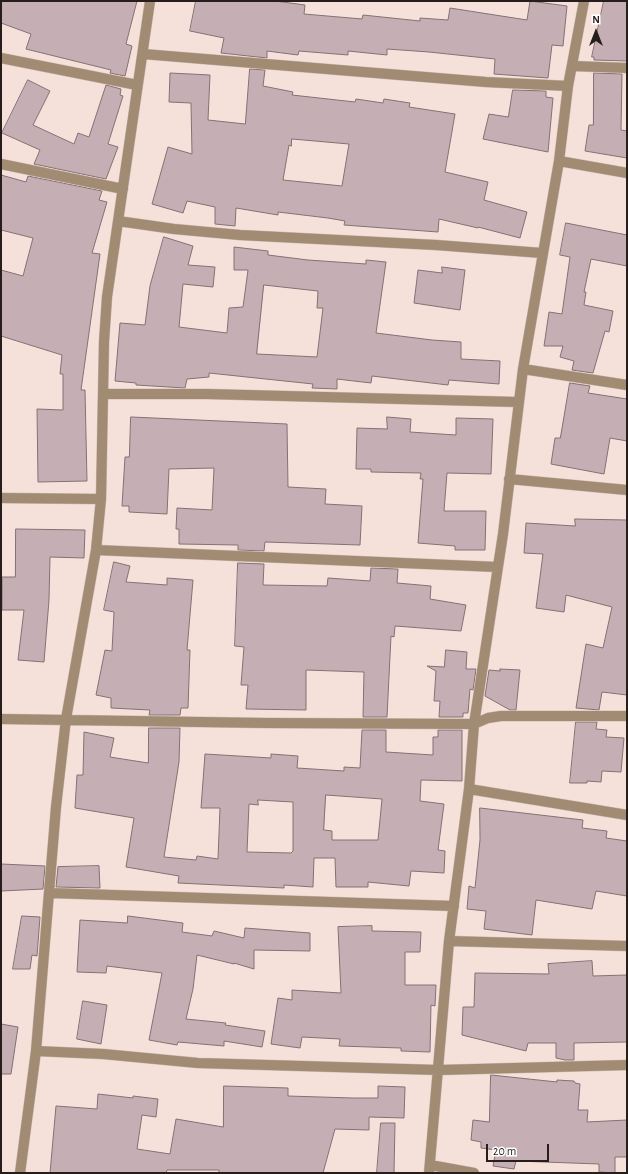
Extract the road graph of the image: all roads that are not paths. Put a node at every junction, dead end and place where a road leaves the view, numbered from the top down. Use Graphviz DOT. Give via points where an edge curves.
graph roads {
  1 [pos="150,1"];
  2 [pos="584,1"];
  3 [pos="143,54"];
  4 [pos="1,58"];
  5 [pos="572,66"];
  6 [pos="627,68"];
  7 [pos="137,85"];
  8 [pos="568,86"];
  9 [pos="559,161"];
  10 [pos="1,164"];
  11 [pos="627,173"];
  12 [pos="123,188"];
  13 [pos="118,221"];
  14 [pos="542,253"];
  15 [pos="523,369"];
  16 [pos="627,385"];
  17 [pos="104,394"];
  18 [pos="518,402"];
  19 [pos="509,479"];
  20 [pos="627,490"];
  21 [pos="1,498"];
  22 [pos="101,499"];
  23 [pos="96,550"];
  24 [pos="497,566"];
  25 [pos="627,716"];
  26 [pos="1,719"];
  27 [pos="66,719"];
  28 [pos="474,724"];
  29 [pos="469,789"];
  30 [pos="627,815"];
  31 [pos="50,893"];
  32 [pos="454,906"];
  33 [pos="448,941"];
  34 [pos="627,946"];
  35 [pos="36,1050"];
  36 [pos="627,1065"];
  37 [pos="439,1070"];
  38 [pos="430,1169"];
  39 [pos="20,1173"];
  40 [pos="474,1173"];
  1 -- 3 [label="street"];
  2 -- 5 [label="street"];
  3 -- 7 [label="street"];
  3 -- 8 [label="street" via="486,82"];
  4 -- 7 [label="street"];
  5 -- 6 [label="street"];
  5 -- 8 [label="street"];
  7 -- 12 [label="street"];
  8 -- 9 [label="street"];
  9 -- 11 [label="street"];
  9 -- 14 [label="street"];
  10 -- 12 [label="street"];
  12 -- 13 [label="street"];
  13 -- 14 [label="street" via="240,235"];
  13 -- 17 [label="street" via="107,297"];
  14 -- 15 [label="street"];
  15 -- 16 [label="street"];
  15 -- 18 [label="street"];
  17 -- 18 [label="street"];
  17 -- 22 [label="street"];
  18 -- 19 [label="street"];
  19 -- 20 [label="street"];
  19 -- 24 [label="street"];
  21 -- 22 [label="street"];
  22 -- 23 [label="street"];
  23 -- 24 [label="street"];
  23 -- 27 [label="street"];
  24 -- 28 [label="street"];
  25 -- 28 [label="street" via="501,716"];
  26 -- 27 [label="street"];
  27 -- 28 [label="street"];
  27 -- 31 [label="street"];
  28 -- 29 [label="street"];
  29 -- 30 [label="street"];
  29 -- 32 [label="street"];
  31 -- 32 [label="street"];
  31 -- 35 [label="street"];
  32 -- 33 [label="street"];
  33 -- 34 [label="street"];
  33 -- 37 [label="street"];
  35 -- 37 [label="street" via="198,1063"];
  35 -- 39 [label="street"];
  36 -- 37 [label="street"];
  37 -- 38 [label="street"];
  38 -- 40 [label="street"];
}
